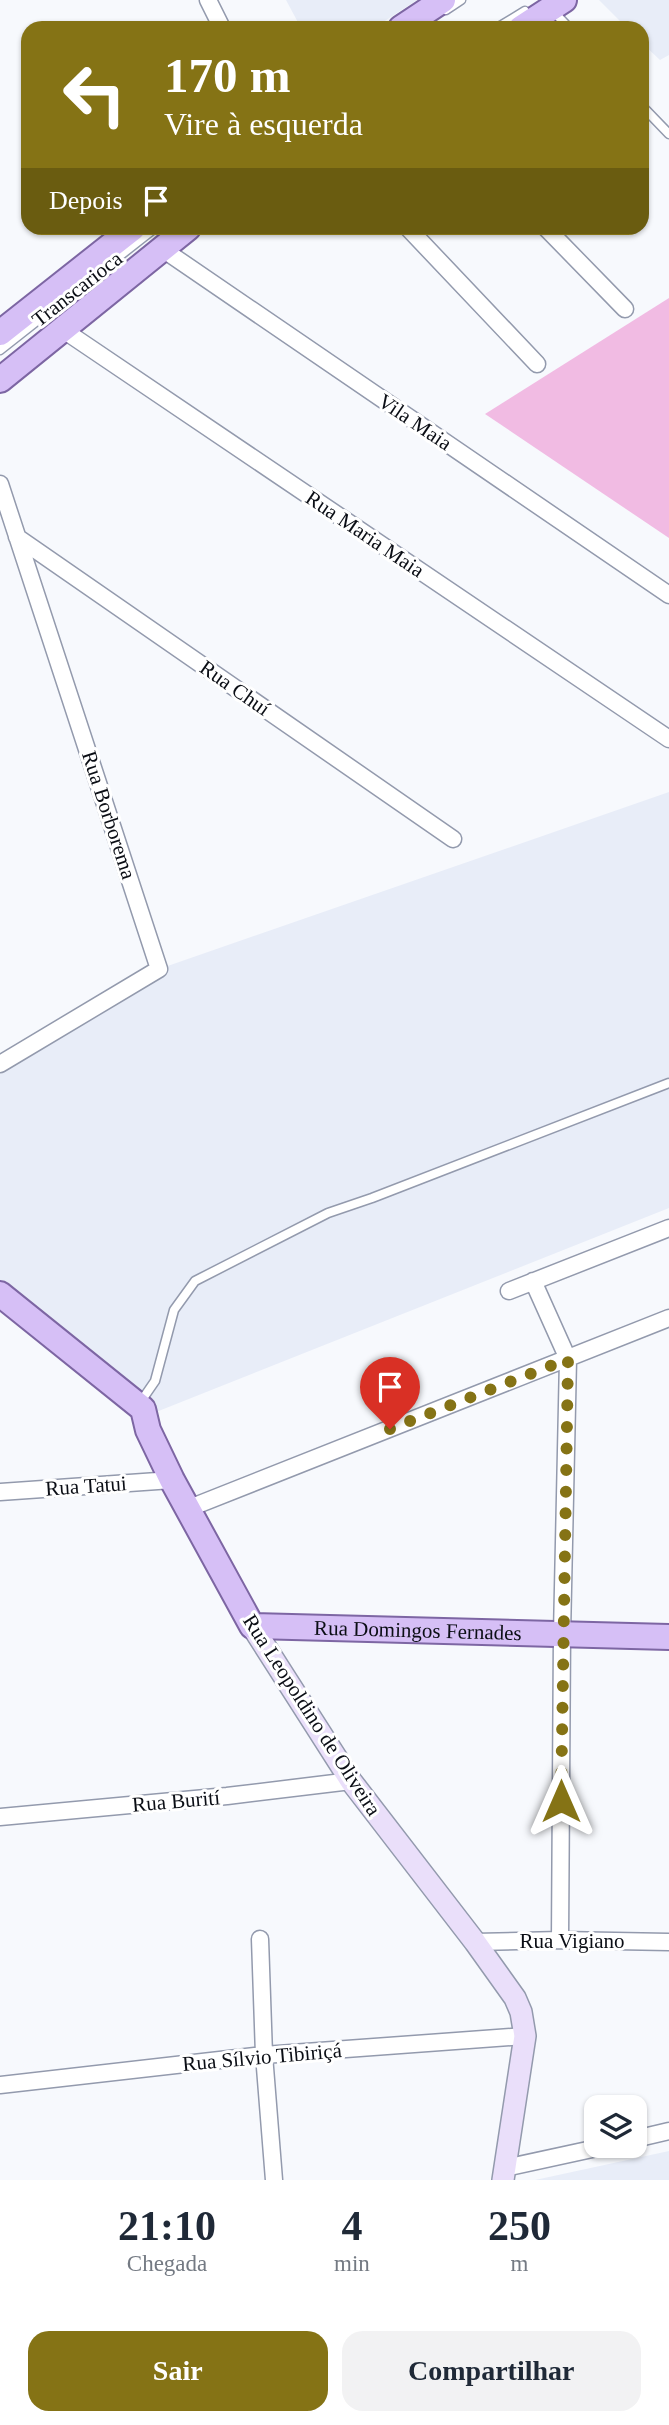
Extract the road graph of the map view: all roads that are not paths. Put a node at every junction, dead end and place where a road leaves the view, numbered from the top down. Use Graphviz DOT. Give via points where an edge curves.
graph roads {
  1 [pos="208,0"];
  2 [pos="443,0"];
  3 [pos="461,0"];
  4 [pos="550,5"];
  5 [pos="218,21"];
  6 [pos="412,21"];
  7 [pos="429,21"];
  8 [pos="513,21"];
  9 [pos="530,21"];
  10 [pos="563,21"];
  11 [pos="649,113"];
  12 [pos="669,134"];
  13 [pos="124,235"];
  14 [pos="415,235"];
  15 [pos="553,235"];
  16 [pos="158,238"];
  17 [pos="625,309"];
  18 [pos="62,329"];
  19 [pos="0,333"];
  20 [pos="0,350"];
  21 [pos="537,364"];
  22 [pos="0,380"];
  23 [pos="0,484"];
  24 [pos="17,537"];
  25 [pos="669,595"];
  26 [pos="669,739"];
  27 [pos="453,839"];
  28 [pos="0,1064"];
  29 [pos="669,1083"];
  30 [pos="669,1228"];
  31 [pos="533,1281"];
  32 [pos="509,1291"];
  33 [pos="0,1294"];
  34 [pos="669,1318"];
  35 [pos="568,1359"];
  36 [pos="143,1409"];
  37 [pos="172,1480"];
  38 [pos="0,1492"];
  39 [pos="187,1509"];
  40 [pos="252,1626"];
  41 [pos="562,1634"];
  42 [pos="669,1637"];
  43 [pos="351,1781"];
  44 [pos="0,1817"];
  45 [pos="260,1939"];
  46 [pos="560,1940"];
  47 [pos="475,1942"];
  48 [pos="669,1942"];
  49 [pos="525,2036"];
  50 [pos="264,2055"];
  51 [pos="0,2085"];
  52 [pos="669,2131"];
  53 [pos="647,2136"];
  54 [pos="584,2152"];
  55 [pos="504,2174"];
  56 [pos="274,2180"];
  1 -- 5 [label="street"];
  2 -- 6 [label="main road"];
  3 -- 7 [label="lane"];
  4 -- 8 [label="lane"];
  4 -- 9 [label="main road"];
  4 -- 10 [label="lane"];
  11 -- 12 [label="lane"];
  13 -- 19 [label="main road"];
  14 -- 21 [label="street"];
  15 -- 17 [label="street"];
  16 -- 18 [label="main road"];
  16 -- 20 [label="lane, Transcarioca"];
  16 -- 25 [label="street, Vila Maia"];
  18 -- 22 [label="main road"];
  18 -- 26 [label="street, Rua Maria Maia"];
  23 -- 24 [label="street, Rua Borborema"];
  24 -- 27 [label="street, Rua Chuí"];
  24 -- 28 [label="street, Rua Borborema" via="159,969"];
  29 -- 36 [label="lane" via="328,1213 195,1280 174,1310"];
  30 -- 31 [label="street"];
  31 -- 32 [label="street"];
  31 -- 35 [label="street"];
  33 -- 36 [label="main road"];
  34 -- 35 [label="street"];
  35 -- 39 [label="street"];
  35 -- 41 [label="street"];
  36 -- 37 [label="main road, Rua Leopoldino de Oliveira"];
  37 -- 38 [label="street, Rua Tatui"];
  37 -- 39 [label="main road, Rua Leopoldino de Oliveira"];
  39 -- 40 [label="main road, Rua Leopoldino de Oliveira"];
  40 -- 41 [label="main road, Rua Domingos Fernades"];
  40 -- 43 [label="street, Rua Leopoldino de Oliveira"];
  41 -- 42 [label="main road, Rua Domingos Fernades"];
  41 -- 46 [label="street"];
  43 -- 44 [label="street, Rua Burití"];
  43 -- 47 [label="street, Rua Leopoldino de Oliveira"];
  45 -- 50 [label="street"];
  46 -- 47 [label="street, Rua Vigiano"];
  46 -- 48 [label="street, Rua Vigiano"];
  47 -- 49 [label="street, Rua Leopoldino de Oliveira" via="515,1998"];
  49 -- 50 [label="street, Rua Sílvio Tibiriçá"];
  49 -- 55 [label="street, Rua Leopoldino de Oliveira"];
  50 -- 51 [label="street, Rua Sílvio Tibiriçá"];
  50 -- 56 [label="street"];
  52 -- 53 [label="street"];
  54 -- 55 [label="street"];
}
